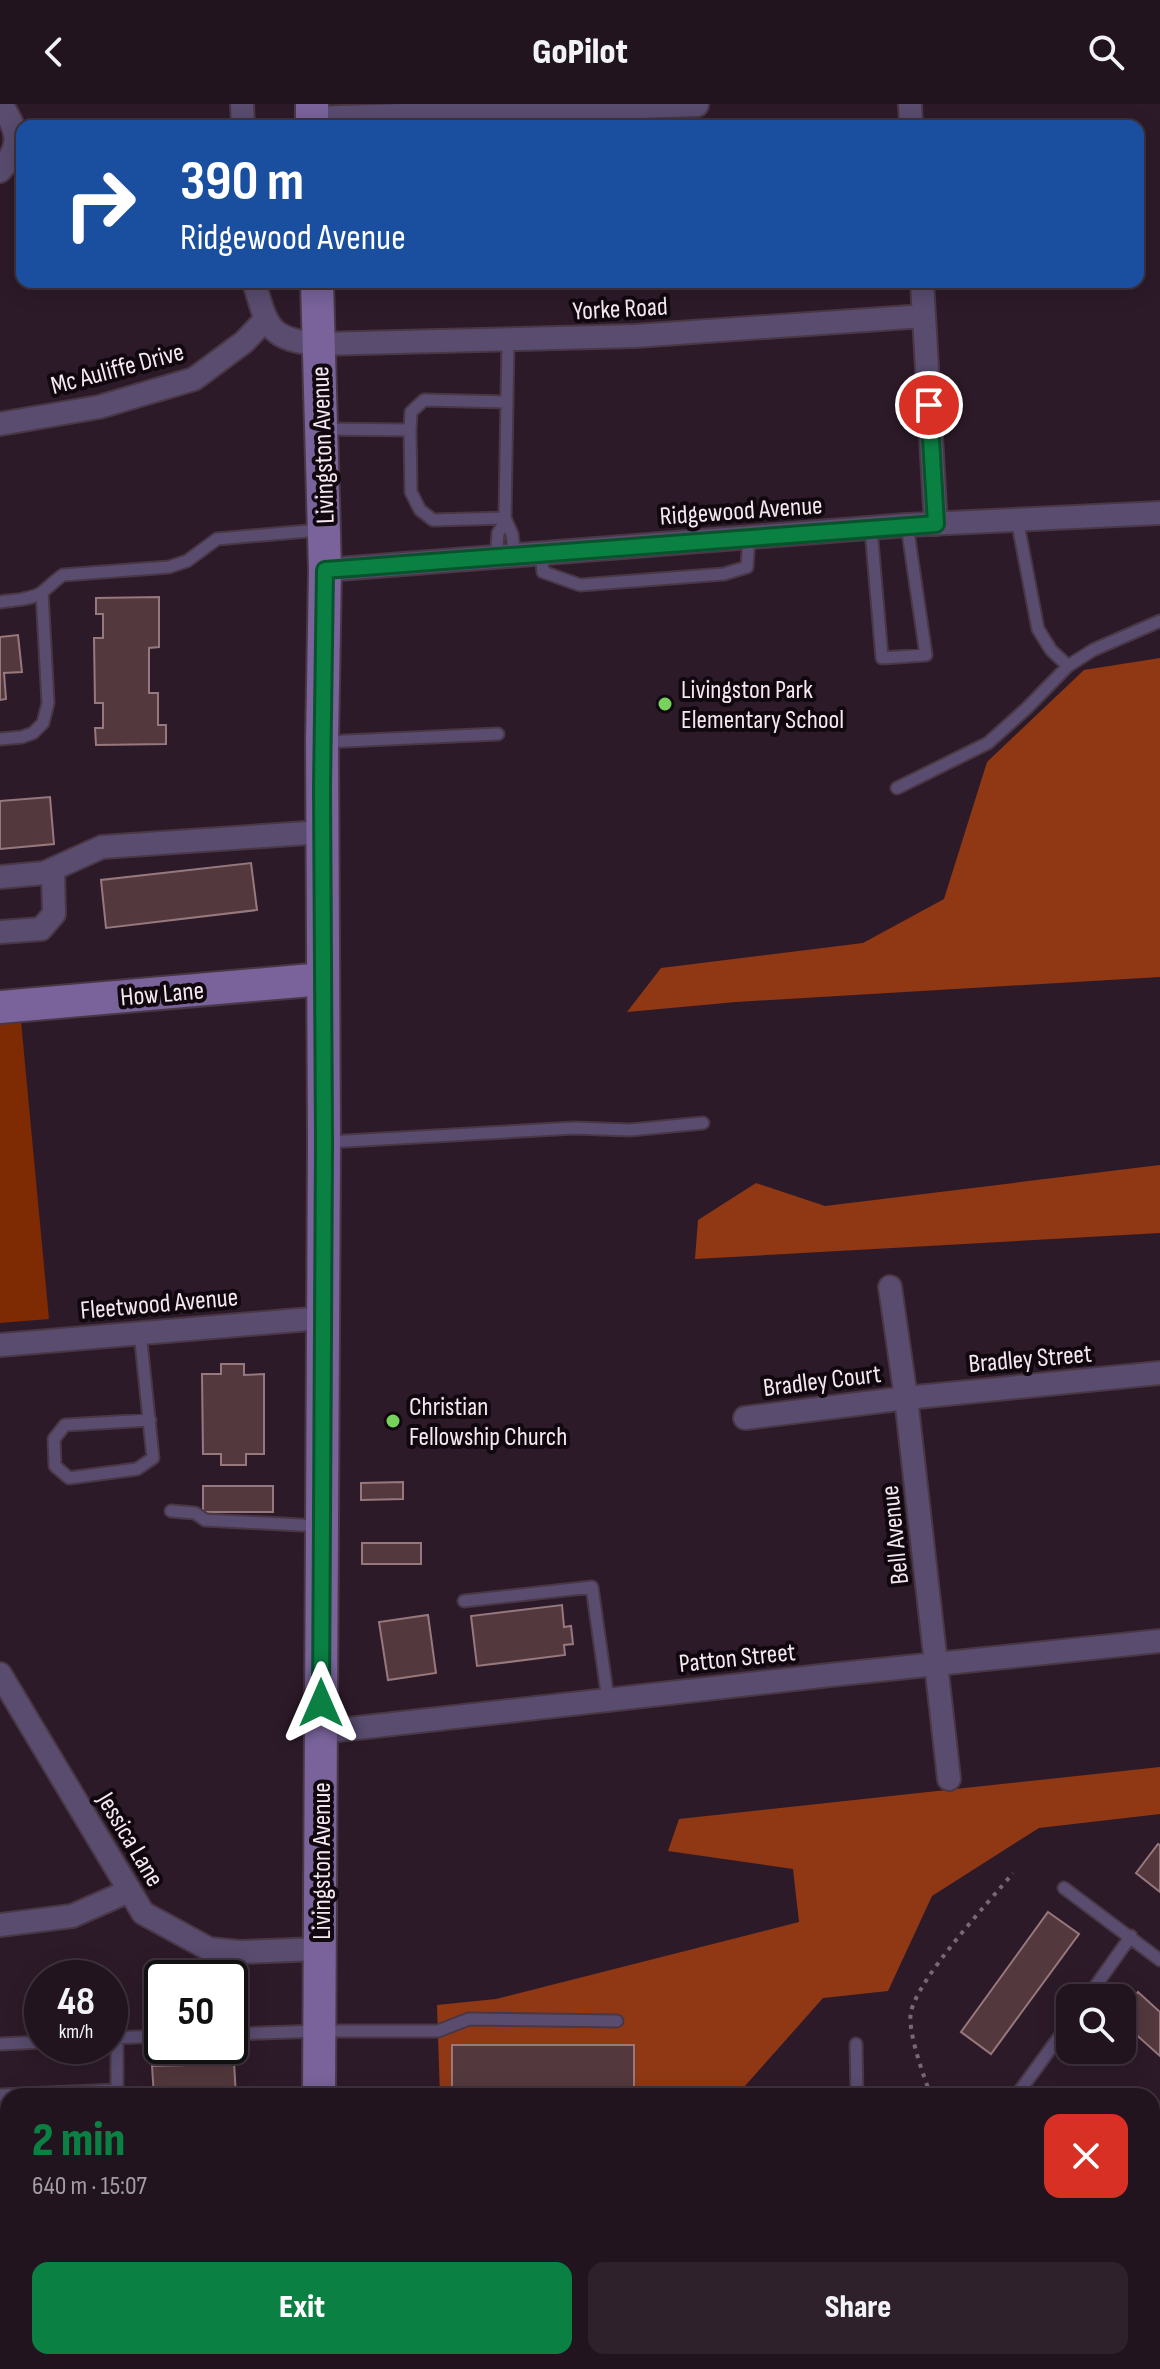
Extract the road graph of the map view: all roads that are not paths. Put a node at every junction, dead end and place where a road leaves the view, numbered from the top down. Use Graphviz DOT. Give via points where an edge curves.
graph roads {
  1 [pos="1,104"];
  2 [pos="697,105"];
  3 [pos="312,116"];
  4 [pos="0,171"];
  5 [pos="256,288"];
  6 [pos="317,288"];
  7 [pos="922,288"];
  8 [pos="924,316"];
  9 [pos="265,320"];
  10 [pos="508,340"];
  11 [pos="319,344"];
  12 [pos="507,402"];
  13 [pos="0,424"];
  14 [pos="322,429"];
  15 [pos="410,430"];
  16 [pos="1160,513"];
  17 [pos="1017,518"];
  18 [pos="505,520"];
  19 [pos="936,524"];
  20 [pos="907,525"];
  21 [pos="871,529"];
  22 [pos="325,530"];
  23 [pos="749,537"];
  24 [pos="541,553"];
  25 [pos="506,557"];
  26 [pos="325,570"];
  27 [pos="42,592"];
  28 [pos="0,602"];
  29 [pos="1160,621"];
  30 [pos="1068,666"];
  31 [pos="498,734"];
  32 [pos="0,739"];
  33 [pos="322,742"];
  34 [pos="897,788"];
  35 [pos="322,832"];
  36 [pos="53,869"];
  37 [pos="0,877"];
  38 [pos="0,932"];
  39 [pos="323,979"];
  40 [pos="0,1007"];
  41 [pos="703,1123"];
  42 [pos="324,1142"];
  43 [pos="890,1287"];
  44 [pos="322,1318"];
  45 [pos="140,1332"];
  46 [pos="0,1345"];
  47 [pos="1160,1373"];
  48 [pos="906,1398"];
  49 [pos="745,1418"];
  50 [pos="150,1420"];
  51 [pos="171,1511"];
  52 [pos="321,1526"];
  53 [pos="464,1601"];
  54 [pos="1160,1641"];
  55 [pos="936,1664"];
  56 [pos="0,1674"];
  57 [pos="608,1700"];
  58 [pos="321,1732"];
  59 [pos="949,1779"];
  60 [pos="1064,1888"];
  61 [pos="129,1891"];
  62 [pos="0,1925"];
  63 [pos="1131,1936"];
  64 [pos="320,1949"];
  65 [pos="1160,1960"];
  66 [pos="1097,1984"];
  67 [pos="617,2021"];
  68 [pos="320,2031"];
  69 [pos="248,2033"];
  70 [pos="1056,2041"];
  71 [pos="24,2043"];
  72 [pos="0,2044"];
  73 [pos="856,2044"];
  74 [pos="116,2064"];
  75 [pos="117,2088"];
  76 [pos="319,2088"];
  77 [pos="857,2088"];
  78 [pos="1022,2088"];
  1 -- 4 [label="street" via="15,126 15,147"];
  2 -- 3 [label="street"];
  5 -- 9 [label="street"];
  6 -- 11 [label="main road, Livingston Avenue"];
  7 -- 8 [label="street"];
  8 -- 10 [label="street, Yorke Road"];
  8 -- 19 [label="street"];
  9 -- 11 [label="street" via="292,341"];
  9 -- 13 [label="street, Mc Auliffe Drive" via="194,379 99,407"];
  10 -- 11 [label="street, Yorke Road"];
  10 -- 12 [label="lane"];
  11 -- 14 [label="main road, Livingston Avenue"];
  12 -- 15 [label="lane" via="424,400 411,412"];
  12 -- 18 [label="lane"];
  14 -- 15 [label="lane"];
  14 -- 22 [label="main road, Livingston Avenue"];
  15 -- 18 [label="lane" via="411,492 420,510 433,520"];
  16 -- 17 [label="street, Ridgewood Avenue"];
  17 -- 19 [label="street, Ridgewood Avenue"];
  17 -- 30 [label="lane" via="1038,629"];
  18 -- 25 [label="lane" via="512,534"];
  18 -- 25 [label="lane" via="498,533"];
  19 -- 20 [label="street, Ridgewood Avenue"];
  20 -- 21 [label="street, Ridgewood Avenue"];
  20 -- 21 [label="lane" via="926,655 882,658"];
  21 -- 23 [label="street, Ridgewood Avenue"];
  22 -- 26 [label="main road, Livingston Avenue"];
  22 -- 27 [label="lane" via="217,539 169,567 63,575"];
  23 -- 24 [label="street, Ridgewood Avenue"];
  23 -- 24 [label="lane" via="747,567 649,581 580,585 543,572"];
  24 -- 25 [label="street, Ridgewood Avenue"];
  25 -- 26 [label="street, Ridgewood Avenue"];
  26 -- 33 [label="main road, Livingston Avenue"];
  27 -- 28 [label="lane"];
  27 -- 32 [label="lane" via="48,703 43,723 33,733"];
  29 -- 30 [label="lane"];
  30 -- 34 [label="lane" via="988,743"];
  31 -- 33 [label="lane"];
  33 -- 35 [label="main road, Livingston Avenue"];
  35 -- 36 [label="street" via="102,847"];
  35 -- 39 [label="main road, Livingston Avenue"];
  36 -- 37 [label="street"];
  36 -- 38 [label="street" via="54,914 41,929"];
  39 -- 40 [label="main road, How Lane"];
  39 -- 42 [label="main road, Livingston Avenue"];
  41 -- 42 [label="lane"];
  42 -- 44 [label="main road, Livingston Avenue"];
  43 -- 48 [label="street, Bell Avenue"];
  44 -- 45 [label="street, Fleetwood Avenue"];
  44 -- 52 [label="main road, Livingston Avenue"];
  45 -- 46 [label="street, Fleetwood Avenue"];
  45 -- 50 [label="lane"];
  47 -- 48 [label="street, Bradley Street"];
  48 -- 49 [label="street, Bradley Court"];
  48 -- 55 [label="street, Bell Avenue"];
  50 -- 50 [label="lane" via="65,1425 54,1439 55,1466 69,1478 137,1469 153,1458"];
  51 -- 52 [label="lane" via="195,1513 205,1520"];
  52 -- 58 [label="main road, Livingston Avenue"];
  53 -- 57 [label="lane" via="592,1587"];
  54 -- 55 [label="street, Patton Street"];
  55 -- 57 [label="street, Patton Street"];
  55 -- 59 [label="street, Bell Avenue"];
  56 -- 61 [label="street, Jessica Lane"];
  57 -- 58 [label="street, Patton Street"];
  58 -- 64 [label="main road, Livingston Avenue"];
  60 -- 63 [label="lane"];
  61 -- 62 [label="street" via="72,1916"];
  61 -- 64 [label="street, Jessica Lane" via="143,1913 209,1949"];
  63 -- 65 [label="lane"];
  63 -- 66 [label="lane"];
  64 -- 68 [label="main road, Livingston Avenue"];
  67 -- 68 [label="lane" via="469,2019 438,2031"];
  68 -- 69 [label="lane"];
  68 -- 76 [label="main road, Livingston Avenue"];
  70 -- 78 [label="lane"];
  71 -- 72 [label="lane"];
  73 -- 77 [label="lane"];
  74 -- 75 [label="lane"];
}
